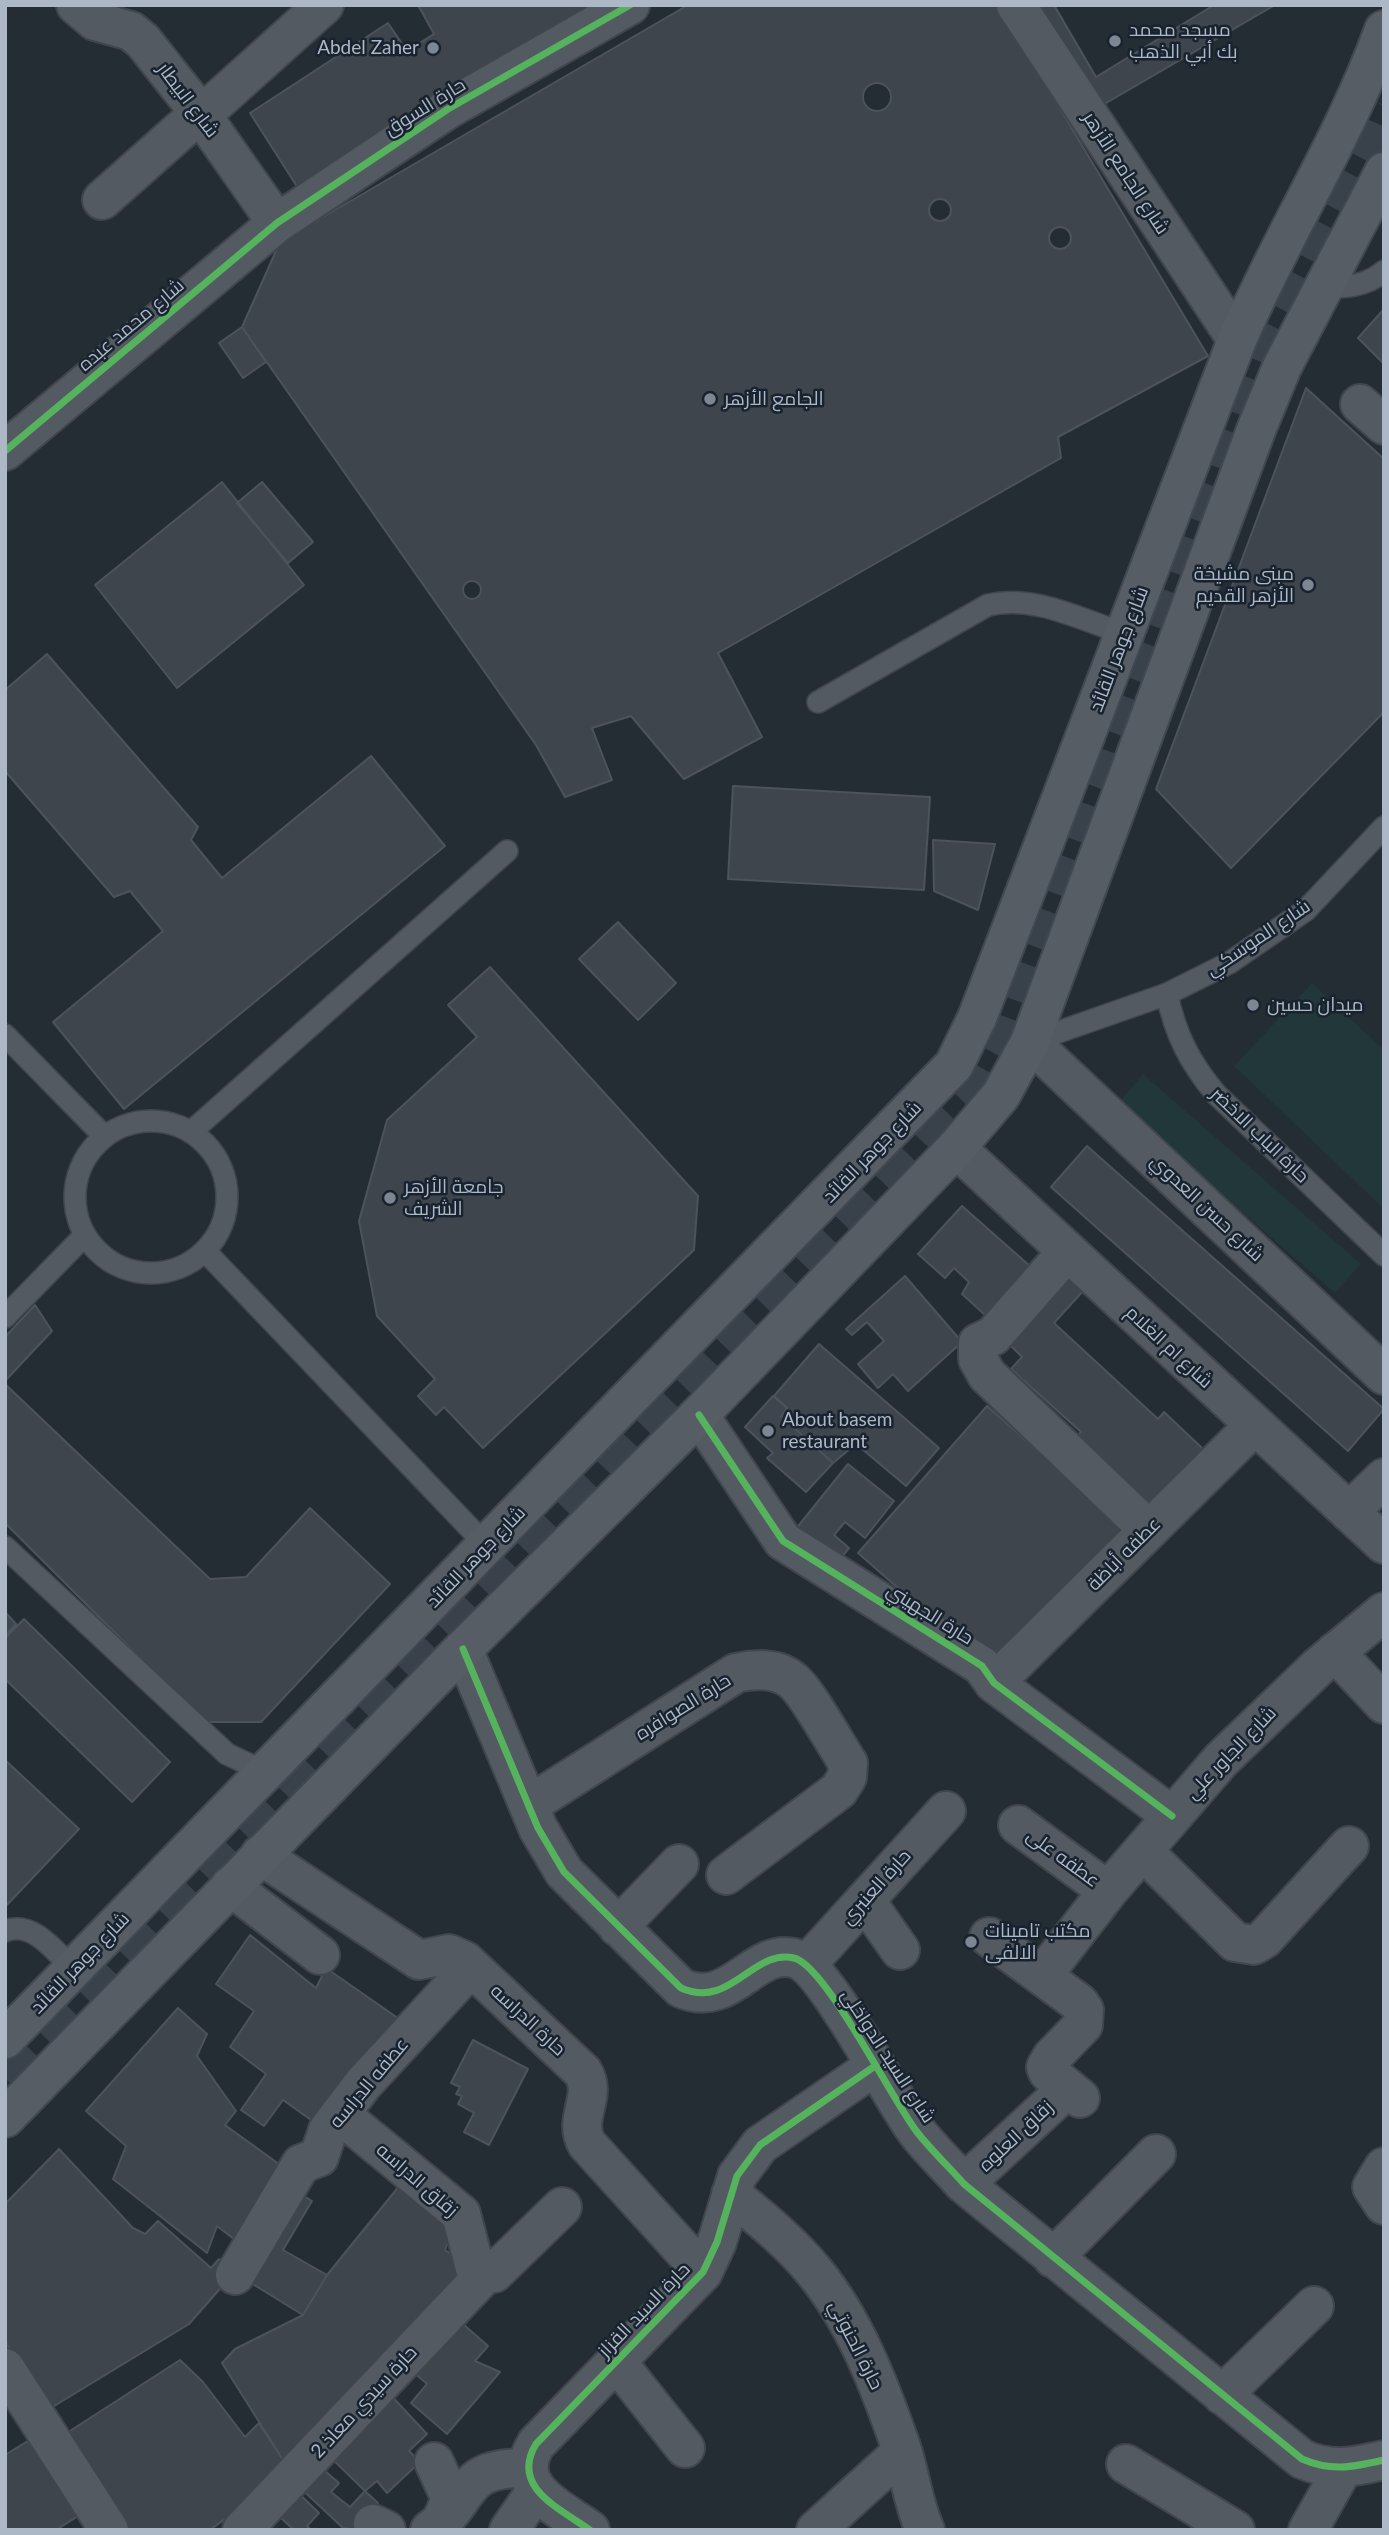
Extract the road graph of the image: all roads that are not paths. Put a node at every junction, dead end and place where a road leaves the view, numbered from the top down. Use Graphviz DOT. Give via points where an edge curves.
graph roads {
  1 [pos="76,5"];
  2 [pos="324,5"];
  3 [pos="630,5"];
  4 [pos="1016,5"];
  5 [pos="1384,30"];
  6 [pos="208,107"];
  7 [pos="1384,172"];
  8 [pos="102,200"];
  9 [pos="277,223"];
  10 [pos="1384,271"];
  11 [pos="1324,287"];
  12 [pos="1237,340"];
  13 [pos="5,451"];
  14 [pos="1125,634"];
  15 [pos="818,702"];
  16 [pos="1384,827"];
  17 [pos="507,851"];
  18 [pos="1167,994"];
  19 [pos="5,1035"];
  20 [pos="1030,1042"];
  21 [pos="192,1131"];
  22 [pos="104,1136"];
  23 [pos="956,1148"];
  24 [pos="85,1235"];
  25 [pos="205,1251"];
  26 [pos="1067,1252"];
  27 [pos="1384,1255"];
  28 [pos="5,1317"];
  29 [pos="1384,1375"];
  30 [pos="699,1415"];
  31 [pos="1254,1426"];
  32 [pos="1384,1478"];
  33 [pos="1349,1512"];
  34 [pos="1149,1530"];
  35 [pos="1384,1544"];
  36 [pos="487,1546"];
  37 [pos="5,1547"];
  38 [pos="1384,1612"];
  39 [pos="463,1649"];
  40 [pos="1335,1652"];
  41 [pos="994,1683"];
  42 [pos="1384,1704"];
  43 [pos="265,1772"];
  44 [pos="529,1805"];
  45 [pos="946,1811"];
  46 [pos="1172,1815"];
  47 [pos="1018,1825"];
  48 [pos="1349,1846"];
  49 [pos="1144,1852"];
  50 [pos="260,1855"];
  51 [pos="679,1864"];
  52 [pos="726,1875"];
  53 [pos="230,1886"];
  54 [pos="1108,1891"];
  55 [pos="864,1900"];
  56 [pos="618,1927"];
  57 [pos="5,1931"];
  58 [pos="989,1937"];
  59 [pos="900,1950"];
  60 [pos="320,1955"];
  61 [pos="807,1964"];
  62 [pos="471,1967"];
  63 [pos="74,1969"];
  64 [pos="1042,1976"];
  65 [pos="5,2039"];
  66 [pos="875,2066"];
  67 [pos="342,2116"];
  68 [pos="5,2118"];
  69 [pos="1156,2154"];
  70 [pos="964,2184"];
  71 [pos="731,2194"];
  72 [pos="562,2207"];
  73 [pos="1054,2258"];
  74 [pos="703,2272"];
  75 [pos="485,2274"];
  76 [pos="235,2275"];
  77 [pos="1314,2306"];
  78 [pos="615,2361"];
  79 [pos="5,2368"];
  80 [pos="1222,2395"];
  81 [pos="685,2448"];
  82 [pos="902,2452"];
  83 [pos="1384,2460"];
  84 [pos="1126,2464"];
  85 [pos="1342,2470"];
  86 [pos="477,2477"];
  87 [pos="532,2480"];
  88 [pos="435,2527"];
  89 [pos="109,2530"];
  90 [pos="242,2530"];
  91 [pos="509,2530"];
  92 [pos="590,2530"];
  93 [pos="816,2530"];
  94 [pos="925,2530"];
  95 [pos="1235,2530"];
  96 [pos="1308,2530"];
  1 -- 6 [label="street, شارع البيطار" via="95,21 131,31"];
  2 -- 6 [label="street"];
  3 -- 9 [label="street, حارة السوق" via="448,109"];
  4 -- 12 [label="street, شارع الجامع الأزهر"];
  5 -- 12 [label="main road, شارع جوهر القائد" via="1335,144 1259,288"];
  6 -- 8 [label="street"];
  6 -- 9 [label="street, شارع البيطار"];
  7 -- 11 [label="main road"];
  9 -- 13 [label="street, شارع محمد عبده"];
  10 -- 11 [label="lane" via="1363,284"];
  11 -- 20 [label="main road" via="1282,367 1256,430"];
  12 -- 14 [label="main road, شارع جوهر القائد"];
  14 -- 15 [label="lane" via="1028,602 1008,600 988,605"];
  14 -- 36 [label="main road, شارع جوهر القائد" via="977,1018 954,1065"];
  16 -- 18 [label="lane, شارع الموسكي" via="1306,910 1229,963"];
  17 -- 21 [label="lane"];
  18 -- 20 [label="lane, شارع الموسكي"];
  18 -- 27 [label="lane, حارة الباب الاخضر" via="1181,1045 1196,1071"];
  19 -- 22 [label="lane"];
  20 -- 23 [label="main road" via="1001,1095"];
  20 -- 29 [label="street, شارع حسن العدوي"];
  21 -- 22 [label="lane" via="163,1120 132,1122"];
  21 -- 25 [label="lane" via="216,1156 227,1188 223,1222"];
  22 -- 24 [label="lane" via="86,1157 76,1182 76,1210"];
  23 -- 26 [label="street, شارع ام الغلام"];
  23 -- 30 [label="main road"];
  24 -- 25 [label="lane" via="99,1254 141,1273 186,1265"];
  24 -- 28 [label="lane"];
  25 -- 36 [label="lane"];
  26 -- 31 [label="street, شارع ام الغلام"];
  26 -- 34 [label="street" via="993,1336 978,1343 978,1359 987,1375"];
  30 -- 39 [label="main road"];
  30 -- 41 [label="street, حارة الجهيني" via="783,1541 982,1666"];
  31 -- 33 [label="street, شارع ام الغلام"];
  31 -- 34 [label="street, عطفه أباظة"];
  32 -- 33 [label="street"];
  33 -- 35 [label="street, شارع ام الغلام"];
  34 -- 41 [label="street, عطفه أباظة"];
  36 -- 43 [label="main road, شارع جوهر القائد"];
  37 -- 43 [label="lane" via="227,1754"];
  38 -- 40 [label="street, شارع الجاور علي"];
  39 -- 44 [label="street"];
  39 -- 50 [label="main road"];
  40 -- 42 [label="street"];
  40 -- 46 [label="street, شارع الجاور علي" via="1221,1760"];
  41 -- 46 [label="street, حارة الجهيني"];
  43 -- 63 [label="main road, شارع جوهر القائد"];
  44 -- 52 [label="street, حارة الصوافره" via="736,1673 755,1669 776,1672 794,1681 848,1763 847,1777 839,1790"];
  44 -- 56 [label="street" via="564,1872"];
  45 -- 55 [label="street, حارة العنبري"];
  46 -- 49 [label="street, شارع الجاور علي"];
  47 -- 54 [label="street, عطفه على"];
  48 -- 49 [label="street" via="1254,1945 1235,1942"];
  49 -- 54 [label="street, شارع الجاور علي"];
  50 -- 53 [label="main road"];
  50 -- 62 [label="street, حارة الدراسه" via="419,1960 449,1954"];
  51 -- 56 [label="street"];
  53 -- 60 [label="street"];
  53 -- 68 [label="main road"];
  54 -- 64 [label="street, شارع الجاور علي"];
  55 -- 59 [label="street"];
  55 -- 61 [label="street, حارة العنبري"];
  56 -- 61 [label="street" via="681,1987 703,1995 783,1957"];
  57 -- 63 [label="lane" via="26,1929 37,1935"];
  58 -- 64 [label="street"];
  61 -- 66 [label="street, شارع السيد الدواخلي"];
  62 -- 67 [label="street, عطفه الدراسه" via="363,2084"];
  62 -- 74 [label="street, حارة الدراسه" via="583,2072 589,2090 580,2126 586,2144"];
  63 -- 65 [label="main road, شارع جوهر القائد"];
  64 -- 70 [label="street, زقاق العلوه" via="1084,2010 1083,2025 1046,2067 1074,2093"];
  66 -- 70 [label="street, شارع السيد الدواخلي" via="917,2132"];
  66 -- 71 [label="street, حارة السيد القزاز" via="760,2145 737,2176"];
  67 -- 75 [label="street, زقاق الدراسه" via="461,2214 475,2267"];
  67 -- 76 [label="street, عطفه الدراسه" via="328,2130 319,2157 301,2164"];
  69 -- 73 [label="street"];
  70 -- 73 [label="street, شارع السيد الدواخلي"];
  71 -- 74 [label="street, حارة السيد القزاز"];
  71 -- 82 [label="street, حارة الحنوتي" via="780,2234 833,2299 867,2361"];
  72 -- 75 [label="street" via="494,2273"];
  73 -- 80 [label="street, شارع السيد الدواخلي"];
  74 -- 78 [label="street, حارة السيد القزاز"];
  75 -- 90 [label="street, حارة سيدي معاذ 2"];
  77 -- 80 [label="street"];
  78 -- 81 [label="street"];
  78 -- 87 [label="street, حارة السيد القزاز" via="536,2444"];
  79 -- 89 [label="street"];
  80 -- 85 [label="street, شارع السيد الدواخلي" via="1302,2459"];
  82 -- 93 [label="street"];
  82 -- 94 [label="street, حارة الحنوتي"];
  83 -- 85 [label="street, شارع السيد الدواخلي"];
  84 -- 95 [label="street"];
  85 -- 96 [label="street"];
  86 -- 87 [label="street" via="502,2468"];
  86 -- 88 [label="street"];
  86 -- 88 [label="street" via="435,2449 451,2498"];
  87 -- 91 [label="street, حارة السيد القزاز"];
  87 -- 92 [label="street"];
}
